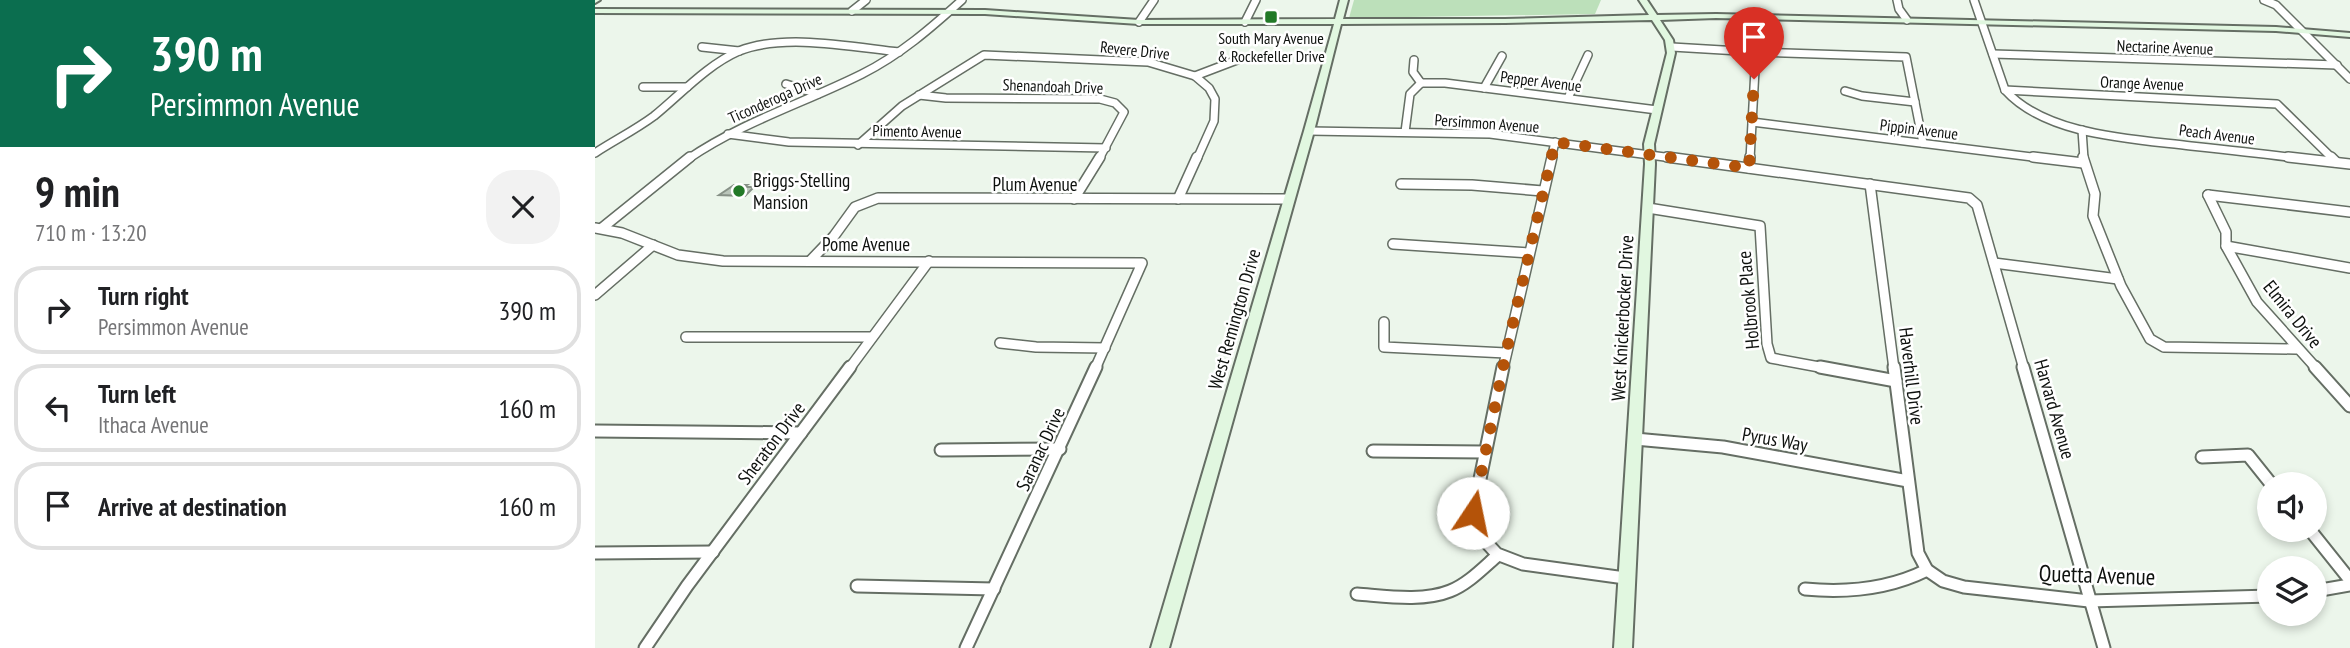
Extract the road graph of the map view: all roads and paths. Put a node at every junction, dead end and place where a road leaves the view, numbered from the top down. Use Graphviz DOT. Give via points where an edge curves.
graph roads {
  1 [pos="866,0"];
  2 [pos="962,0"];
  3 [pos="1154,0"];
  4 [pos="1256,0"];
  5 [pos="1344,0"];
  6 [pos="1643,0"];
  7 [pos="1897,0"];
  8 [pos="1974,0"];
  9 [pos="2264,0"];
  10 [pos="595,11"];
  11 [pos="852,11"];
  12 [pos="950,12"];
  13 [pos="1653,16"];
  14 [pos="1907,20"];
  15 [pos="1139,22"];
  16 [pos="1245,22"];
  17 [pos="1337,22"];
  18 [pos="1982,22"];
  19 [pos="2302,31"];
  20 [pos="2350,35"];
  21 [pos="702,47"];
  22 [pos="1672,47"];
  23 [pos="739,51"];
  24 [pos="900,52"];
  25 [pos="1756,52"];
  26 [pos="1993,54"];
  27 [pos="1588,55"];
  28 [pos="1502,57"];
  29 [pos="1237,60"];
  30 [pos="1414,60"];
  31 [pos="2337,65"];
  32 [pos="1195,76"];
  33 [pos="2350,79"];
  34 [pos="1420,83"];
  35 [pos="786,85"];
  36 [pos="643,87"];
  37 [pos="688,87"];
  38 [pos="1484,88"];
  39 [pos="2005,90"];
  40 [pos="1845,91"];
  41 [pos="818,94"];
  42 [pos="919,95"];
  43 [pos="1568,98"];
  44 [pos="1915,102"];
  45 [pos="1657,110"];
  46 [pos="1752,122"];
  47 [pos="1308,131"];
  48 [pos="2082,131"];
  49 [pos="1405,132"];
  50 [pos="727,134"];
  51 [pos="1555,142"];
  52 [pos="1923,143"];
  53 [pos="858,145"];
  54 [pos="1106,148"];
  55 [pos="595,153"];
  56 [pos="1650,154"];
  57 [pos="2336,162"];
  58 [pos="2083,163"];
  59 [pos="2350,164"];
  60 [pos="1749,168"];
  61 [pos="1401,184"];
  62 [pos="1870,184"];
  63 [pos="1543,191"];
  64 [pos="1954,194"];
  65 [pos="1178,199"];
  66 [pos="1289,199"];
  67 [pos="1074,200"];
  68 [pos="1648,208"];
  69 [pos="2350,212"];
  70 [pos="599,228"];
  71 [pos="1393,244"];
  72 [pos="653,245"];
  73 [pos="2226,246"];
  74 [pos="1529,253"];
  75 [pos="810,261"];
  76 [pos="929,261"];
  77 [pos="1142,263"];
  78 [pos="1994,263"];
  79 [pos="2350,268"];
  80 [pos="2118,279"];
  81 [pos="595,295"];
  82 [pos="1384,322"];
  83 [pos="686,337"];
  84 [pos="872,337"];
  85 [pos="1000,343"];
  86 [pos="1105,348"];
  87 [pos="2296,349"];
  88 [pos="1506,353"];
  89 [pos="1896,381"];
  90 [pos="2350,405"];
  91 [pos="595,431"];
  92 [pos="801,432"];
  93 [pos="1635,439"];
  94 [pos="1060,449"];
  95 [pos="941,450"];
  96 [pos="1373,451"];
  97 [pos="1484,452"];
  98 [pos="2202,457"];
  99 [pos="2262,472"];
  100 [pos="1908,481"];
  101 [pos="2319,542"];
  102 [pos="595,552"];
  103 [pos="713,552"];
  104 [pos="1498,555"];
  105 [pos="1927,570"];
  106 [pos="1625,578"];
  107 [pos="2350,582"];
  108 [pos="857,586"];
  109 [pos="2327,588"];
  110 [pos="994,589"];
  111 [pos="1805,589"];
  112 [pos="1357,594"];
  113 [pos="2257,597"];
  114 [pos="2089,601"];
  115 [pos="645,648"];
  116 [pos="966,648"];
  117 [pos="1160,648"];
  118 [pos="1623,648"];
  119 [pos="2104,648"];
  1 -- 11 [label="street"];
  2 -- 12 [label="street, Ticonderoga Drive"];
  3 -- 15 [label="street"];
  4 -- 16 [label="street"];
  5 -- 17 [label="street, West Remington Drive"];
  6 -- 13 [label="street"];
  7 -- 14 [label="street"];
  8 -- 18 [label="street"];
  9 -- 19 [label="street" via="2276,5"];
  10 -- 11 [label="street"];
  11 -- 12 [label="street"];
  12 -- 15 [label="street"];
  12 -- 24 [label="street, Ticonderoga Drive"];
  13 -- 14 [label="main road"];
  13 -- 17 [label="main road"];
  13 -- 22 [label="street"];
  14 -- 18 [label="main road"];
  15 -- 16 [label="street"];
  16 -- 17 [label="street"];
  17 -- 47 [label="street, West Remington Drive"];
  18 -- 19 [label="street"];
  18 -- 26 [label="street"];
  19 -- 20 [label="street"];
  19 -- 31 [label="street"];
  21 -- 23 [label="street"];
  22 -- 25 [label="street"];
  22 -- 45 [label="street, West Knickerbocker Drive"];
  23 -- 24 [label="street" via="769,45 829,45"];
  23 -- 37 [label="street"];
  24 -- 41 [label="street, Ticonderoga Drive"];
  25 -- 44 [label="street" via="1906,57"];
  25 -- 46 [label="street"];
  26 -- 31 [label="street, Nectarine Avenue"];
  26 -- 39 [label="street"];
  27 -- 43 [label="street"];
  28 -- 38 [label="street"];
  29 -- 32 [label="street"];
  30 -- 34 [label="street" via="1413,72"];
  31 -- 33 [label="street"];
  32 -- 42 [label="street, Revere Drive" via="1163,65 1119,59 993,54 974,60"];
  32 -- 65 [label="street" via="1213,93 1216,113"];
  34 -- 38 [label="street, Pepper Avenue"];
  34 -- 49 [label="street" via="1410,93"];
  35 -- 41 [label="street"];
  36 -- 37 [label="street"];
  37 -- 55 [label="street" via="640,126"];
  38 -- 43 [label="street, Pepper Avenue"];
  39 -- 48 [label="street, Peach Avenue" via="2026,108"];
  39 -- 57 [label="street, Orange Avenue" via="2277,104"];
  40 -- 44 [label="street"];
  41 -- 50 [label="street, Ticonderoga Drive"];
  42 -- 53 [label="street"];
  42 -- 54 [label="street, Shenandoah Drive" via="1108,101 1122,109 1123,116"];
  43 -- 45 [label="street, Pepper Avenue"];
  44 -- 52 [label="street"];
  45 -- 56 [label="street, West Knickerbocker Drive"];
  46 -- 52 [label="street, Pippin Avenue"];
  46 -- 60 [label="street"];
  47 -- 49 [label="street, Persimmon Avenue"];
  47 -- 66 [label="street, West Remington Drive"];
  48 -- 57 [label="street, Peach Avenue"];
  48 -- 58 [label="street"];
  49 -- 51 [label="street, Persimmon Avenue" via="1490,134"];
  50 -- 53 [label="street, Pimento Avenue" via="761,141"];
  50 -- 70 [label="street, Ticonderoga Drive"];
  51 -- 56 [label="street, Persimmon Avenue"];
  51 -- 63 [label="street"];
  52 -- 58 [label="street, Pippin Avenue"];
  53 -- 54 [label="street, Pimento Avenue"];
  54 -- 67 [label="street, Shenandoah Drive"];
  56 -- 60 [label="street, Persimmon Avenue"];
  56 -- 68 [label="street, West Knickerbocker Drive"];
  57 -- 59 [label="street, Peach Avenue"];
  58 -- 80 [label="street" via="2097,192 2093,216"];
  60 -- 62 [label="street, Persimmon Avenue"];
  61 -- 63 [label="street"];
  62 -- 64 [label="street, Persimmon Avenue"];
  62 -- 89 [label="street, Haverhill Drive"];
  63 -- 74 [label="street"];
  64 -- 78 [label="street, Harvard Avenue" via="1977,205"];
  65 -- 66 [label="street, Plum Avenue"];
  65 -- 67 [label="street, Plum Avenue"];
  66 -- 117 [label="street, West Remington Drive"];
  67 -- 75 [label="street, Plum Avenue" via="870,199 855,207"];
  68 -- 89 [label="street, Holbrook Place" via="1760,226 1771,358"];
  68 -- 93 [label="street, West Knickerbocker Drive"];
  69 -- 73 [label="street, Elmira Drive" via="2208,195 2226,232"];
  70 -- 72 [label="street, Pome Avenue" via="633,235"];
  71 -- 74 [label="street"];
  72 -- 75 [label="street, Pome Avenue" via="712,260"];
  72 -- 81 [label="street"];
  73 -- 79 [label="street"];
  73 -- 87 [label="street, Elmira Drive" via="2257,302"];
  74 -- 88 [label="street"];
  75 -- 76 [label="street, Pome Avenue"];
  76 -- 77 [label="street, Pome Avenue"];
  76 -- 84 [label="street, Sheraton Drive"];
  77 -- 86 [label="street, Saranac Drive"];
  78 -- 80 [label="street"];
  78 -- 114 [label="street, Harvard Avenue"];
  80 -- 87 [label="street" via="2146,335 2157,346"];
  82 -- 88 [label="street" via="1384,346"];
  83 -- 84 [label="street"];
  84 -- 92 [label="street, Sheraton Drive"];
  85 -- 86 [label="street"];
  86 -- 94 [label="street, Saranac Drive"];
  87 -- 90 [label="street, Elmira Drive"];
  88 -- 97 [label="street"];
  89 -- 100 [label="street, Haverhill Drive"];
  91 -- 92 [label="street"];
  92 -- 103 [label="street, Sheraton Drive"];
  93 -- 100 [label="street, Pyrus Way" via="1723,447"];
  93 -- 106 [label="street, West Knickerbocker Drive"];
  94 -- 95 [label="street"];
  94 -- 110 [label="street, Saranac Drive"];
  96 -- 97 [label="street"];
  97 -- 104 [label="street" via="1473,513 1482,538"];
  98 -- 99 [label="street" via="2248,455"];
  100 -- 105 [label="street, Haverhill Drive" via="1918,553"];
  101 -- 107 [label="street"];
  102 -- 103 [label="street"];
  103 -- 115 [label="street, Sheraton Drive"];
  104 -- 106 [label="street" via="1534,566"];
  104 -- 112 [label="street" via="1447,592 1382,597"];
  105 -- 111 [label="street" via="1909,581 1831,593"];
  105 -- 114 [label="street, Quetta Avenue" via="1963,587"];
  106 -- 118 [label="street, West Knickerbocker Drive"];
  107 -- 109 [label="street"];
  108 -- 110 [label="street"];
  110 -- 116 [label="street, Saranac Drive"];
  113 -- 114 [label="street, Quetta Avenue"];
  114 -- 119 [label="street, Harvard Avenue"];
}
